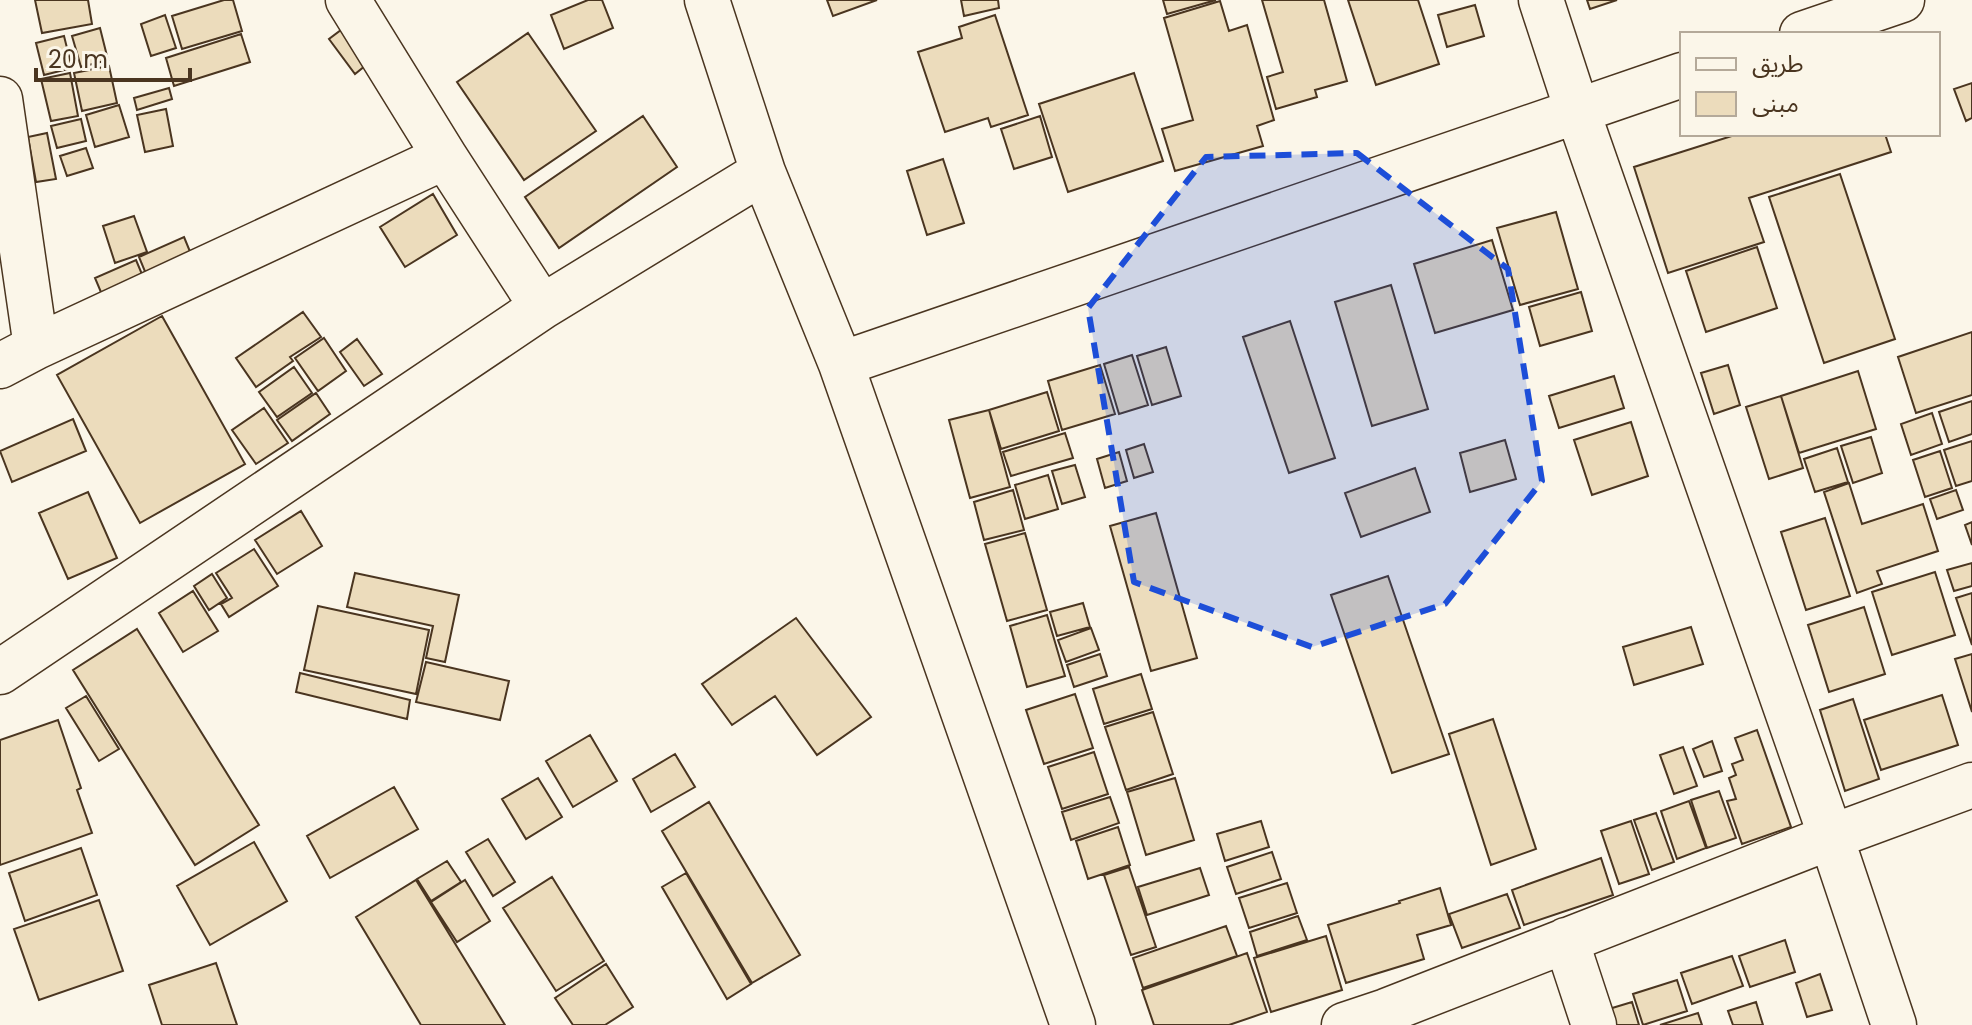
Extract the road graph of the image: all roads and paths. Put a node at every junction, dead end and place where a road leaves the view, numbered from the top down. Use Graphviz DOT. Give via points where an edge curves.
graph roads {
  1 [pos="348,0"];
  2 [pos="707,0"];
  3 [pos="1541,0"];
  4 [pos="1902,0"];
  5 [pos="1852,8"];
  6 [pos="1806,32"];
  7 [pos="1680,76"];
  8 [pos="0,99"];
  9 [pos="1577,110"];
  10 [pos="445,157"];
  11 [pos="763,172"];
  12 [pos="542,307"];
  13 [pos="18,356"];
  14 [pos="841,364"];
  15 [pos="0,672"];
  16 [pos="1972,785"];
  17 [pos="1831,837"];
  18 [pos="1566,940"];
  19 [pos="1388,1018"];
  20 [pos="1073,1025"];
  21 [pos="1344,1025"];
  22 [pos="1594,1025"];
  23 [pos="1894,1025"];
  1 -- 10 [label="street"];
  2 -- 11 [label="street"];
  3 -- 9 [label="street"];
  4 -- 5 [label="street"];
  5 -- 6 [label="street"];
  7 -- 9 [label="street"];
  8 -- 13 [label="street"];
  9 -- 14 [label="street"];
  9 -- 17 [label="street"];
  10 -- 12 [label="street"];
  10 -- 13 [label="street"];
  11 -- 12 [label="street"];
  11 -- 14 [label="street"];
  12 -- 15 [label="street"];
  14 -- 20 [label="street"];
  16 -- 17 [label="street"];
  17 -- 18 [label="street"];
  17 -- 23 [label="street"];
  18 -- 19 [label="street"];
  18 -- 22 [label="street"];
  19 -- 21 [label="street"];
}
